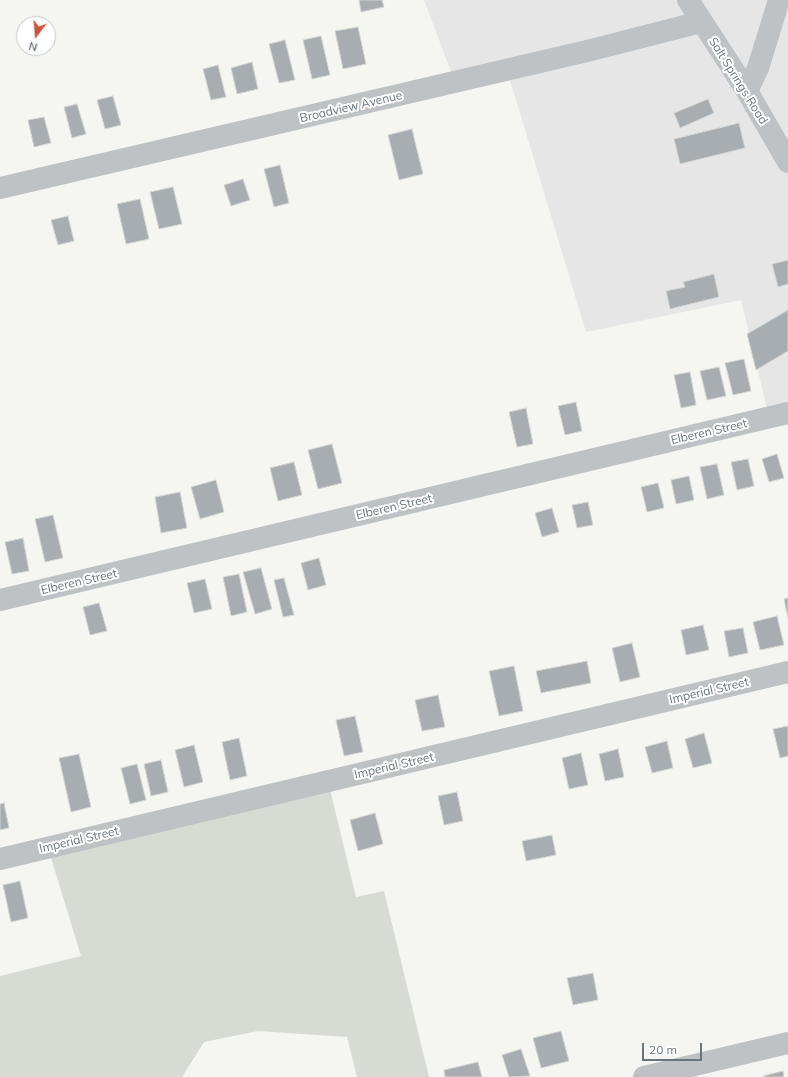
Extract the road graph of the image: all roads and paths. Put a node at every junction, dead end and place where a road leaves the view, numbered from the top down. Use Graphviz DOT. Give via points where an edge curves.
graph roads {
  1 [pos="688,0"];
  2 [pos="779,0"];
  3 [pos="701,22"];
  4 [pos="747,91"];
  5 [pos="788,162"];
  6 [pos="0,188"];
  7 [pos="788,413"];
  8 [pos="0,600"];
  9 [pos="788,672"];
  10 [pos="0,859"];
  11 [pos="788,1043"];
  12 [pos="644,1077"];
  1 -- 3 [label="street, Salt Springs Road"];
  2 -- 4 [label="street" via="758,68"];
  3 -- 4 [label="street, Salt Springs Road"];
  3 -- 6 [label="street, Broadview Avenue" via="587,52"];
  4 -- 5 [label="street, Salt Springs Road"];
  7 -- 8 [label="street, Elberen Street"];
  9 -- 10 [label="street, Imperial Street"];
  11 -- 12 [label="street"];
}
